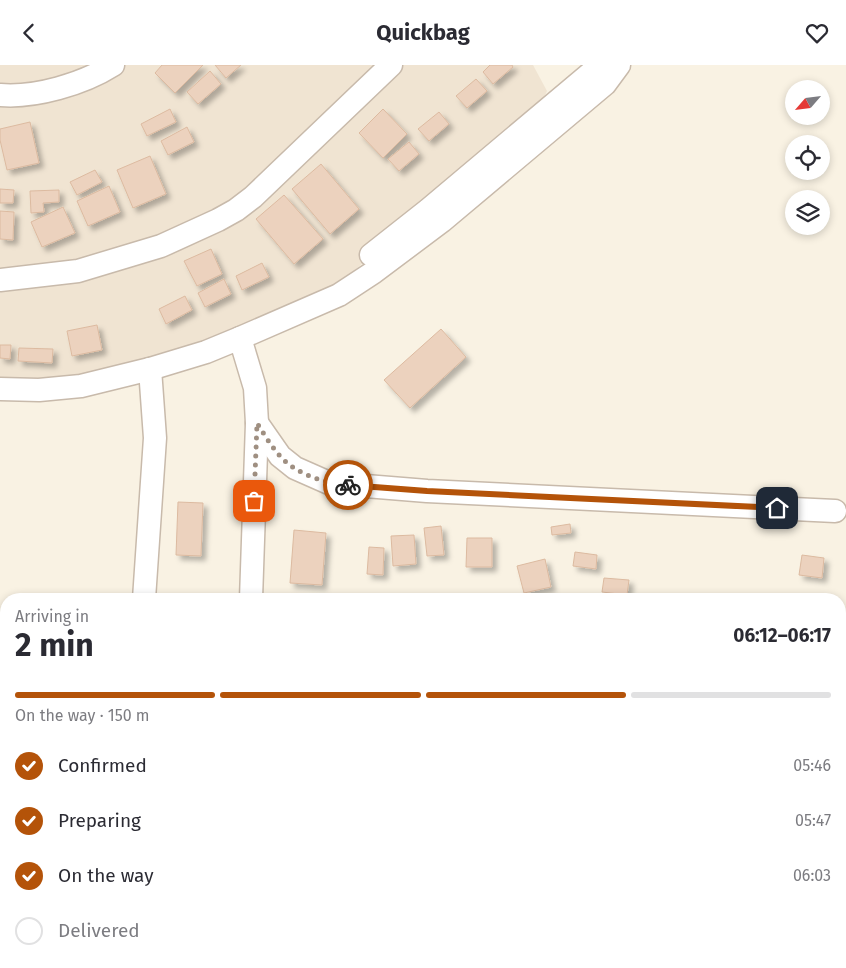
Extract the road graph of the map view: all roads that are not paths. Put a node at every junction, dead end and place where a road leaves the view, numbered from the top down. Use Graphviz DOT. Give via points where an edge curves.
graph roads {
  1 [pos="112,65"];
  2 [pos="391,65"];
  3 [pos="619,65"];
  4 [pos="597,71"];
  5 [pos="0,95"];
  6 [pos="0,281"];
  7 [pos="240,338"];
  8 [pos="150,369"];
  9 [pos="0,389"];
  10 [pos="257,423"];
  11 [pos="835,511"];
  12 [pos="144,593"];
  13 [pos="251,593"];
  1 -- 5 [label="street" via="40,94"];
  2 -- 6 [label="street" via="253,197 218,220 161,245 78,271"];
  3 -- 4 [label="street"];
  4 -- 7 [label="street" via="362,262 292,314"];
  7 -- 8 [label="street"];
  7 -- 10 [label="street" via="255,388"];
  8 -- 9 [label="street" via="81,386 39,391"];
  8 -- 12 [label="street" via="155,438"];
  10 -- 11 [label="street" via="280,456 295,468 329,483 427,491"];
  10 -- 13 [label="street"];
}
